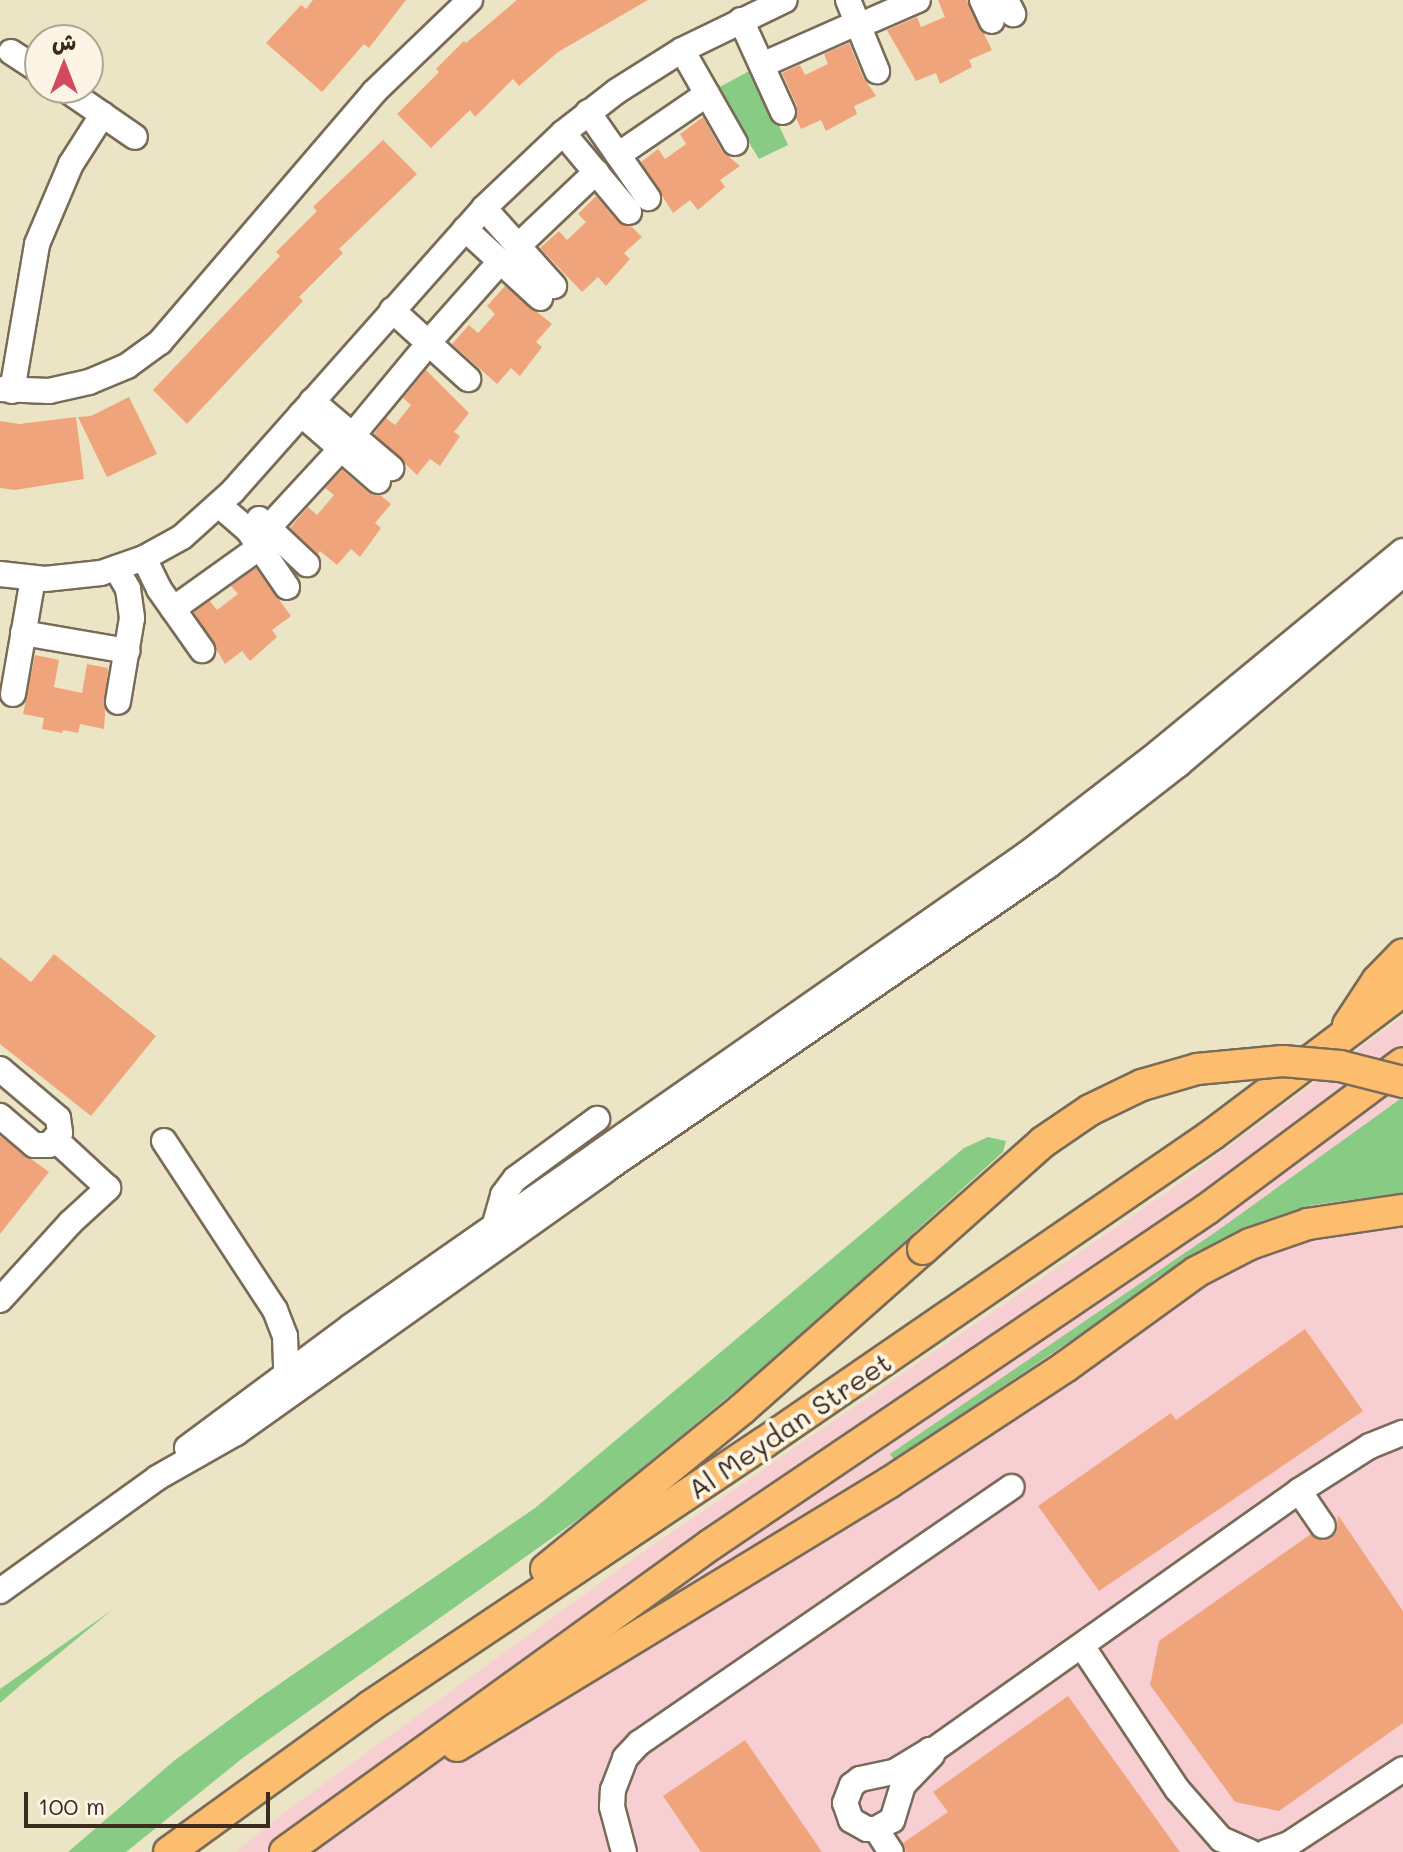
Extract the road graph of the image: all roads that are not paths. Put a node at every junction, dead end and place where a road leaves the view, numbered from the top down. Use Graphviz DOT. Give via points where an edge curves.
graph roads {
  1 [pos="470,0"];
  2 [pos="785,0"];
  3 [pos="918,0"];
  4 [pos="860,11"];
  5 [pos="741,20"];
  6 [pos="682,50"];
  7 [pos="11,52"];
  8 [pos="24,61"];
  9 [pos="762,65"];
  10 [pos="884,67"];
  11 [pos="707,94"];
  12 [pos="88,104"];
  13 [pos="588,112"];
  14 [pos="783,112"];
  15 [pos="103,114"];
  16 [pos="563,133"];
  17 [pos="135,137"];
  18 [pos="735,143"];
  19 [pos="618,155"];
  20 [pos="596,172"];
  21 [pos="484,208"];
  22 [pos="465,229"];
  23 [pos="509,254"];
  24 [pos="547,292"];
  25 [pos="388,316"];
  26 [pos="424,349"];
  27 [pos="463,385"];
  28 [pos="6,390"];
  29 [pos="306,407"];
  30 [pos="347,442"];
  31 [pos="384,475"];
  32 [pos="226,498"];
  33 [pos="264,537"];
  34 [pos="1403,551"];
  35 [pos="144,558"];
  36 [pos="307,564"];
  37 [pos="116,568"];
  38 [pos="1403,574"];
  39 [pos="17,576"];
  40 [pos="287,587"];
  41 [pos="173,609"];
  42 [pos="11,630"];
  43 [pos="202,650"];
  44 [pos="127,651"];
  45 [pos="0,673"];
  46 [pos="13,694"];
  47 [pos="118,702"];
  48 [pos="1403,954"];
  49 [pos="1403,991"];
  50 [pos="1341,1040"];
  51 [pos="1403,1063"];
  52 [pos="0,1069"];
  53 [pos="1403,1082"];
  54 [pos="0,1116"];
  55 [pos="597,1119"];
  56 [pos="56,1140"];
  57 [pos="164,1141"];
  58 [pos="1403,1210"];
  59 [pos="494,1227"];
  60 [pos="0,1300"];
  61 [pos="286,1374"];
  62 [pos="1403,1433"];
  63 [pos="157,1478"];
  64 [pos="1011,1487"];
  65 [pos="1299,1491"];
  66 [pos="1323,1526"];
  67 [pos="0,1591"];
  68 [pos="466,1644"];
  69 [pos="1082,1646"];
  70 [pos="932,1751"];
  71 [pos="1403,1769"];
  72 [pos="389,1774"];
  73 [pos="1177,1789"];
  74 [pos="1337,1814"];
  75 [pos="876,1829"];
  76 [pos="169,1852"];
  77 [pos="285,1852"];
  78 [pos="624,1852"];
  79 [pos="891,1852"];
  80 [pos="1218,1852"];
  81 [pos="1250,1852"];
  82 [pos="1266,1852"];
  83 [pos="1294,1852"];
  1 -- 28 [label="street" via="374,92 160,342 127,366 89,382 49,391"];
  2 -- 5 [label="street"];
  3 -- 4 [label="street"];
  4 -- 9 [label="street"];
  4 -- 10 [label="street"];
  5 -- 6 [label="street"];
  5 -- 9 [label="street"];
  6 -- 11 [label="street"];
  6 -- 13 [label="street"];
  7 -- 8 [label="street"];
  9 -- 14 [label="street"];
  11 -- 18 [label="street"];
  11 -- 19 [label="street"];
  12 -- 15 [label="street"];
  13 -- 16 [label="street"];
  13 -- 19 [label="street"];
  15 -- 17 [label="street"];
  15 -- 28 [label="street" via="71,164 37,244"];
  16 -- 20 [label="street"];
  16 -- 21 [label="street"];
  19 -- 20 [label="street" via="639,205"];
  20 -- 23 [label="street"];
  21 -- 22 [label="street"];
  21 -- 23 [label="street"];
  22 -- 23 [label="street"];
  22 -- 25 [label="street"];
  23 -- 24 [label="street"];
  23 -- 26 [label="street"];
  25 -- 26 [label="street"];
  25 -- 29 [label="street"];
  26 -- 27 [label="street"];
  26 -- 30 [label="street"];
  29 -- 30 [label="street"];
  29 -- 32 [label="street"];
  30 -- 31 [label="street"];
  30 -- 33 [label="street"];
  32 -- 33 [label="street" via="243,524"];
  32 -- 35 [label="street" via="182,537"];
  33 -- 36 [label="street"];
  33 -- 40 [label="street"];
  33 -- 41 [label="street"];
  34 -- 59 [label="street" via="1028,853"];
  35 -- 37 [label="street"];
  35 -- 41 [label="street"];
  37 -- 39 [label="street" via="74,577"];
  37 -- 44 [label="street" via="132,608"];
  38 -- 63 [label="street" via="1179,764 1048,866 611,1166 236,1433"];
  39 -- 42 [label="street"];
  41 -- 43 [label="street"];
  42 -- 44 [label="street"];
  42 -- 45 [label="street"];
  42 -- 46 [label="street"];
  44 -- 47 [label="street"];
  48 -- 50 [label="main road" via="1363,999"];
  49 -- 50 [label="main road, Al Meydan Street"];
  50 -- 68 [label="main road, Al Meydan Street" via="1137,1187"];
  51 -- 72 [label="main road, Al Meydan Street" via="1207,1209 722,1537"];
  52 -- 56 [label="street" via="58,1118"];
  53 -- 68 [label="main road, bridge" via="1340,1066 1283,1061 1197,1069 1142,1085 1090,1110 1043,1142 731,1418 536,1577"];
  54 -- 56 [label="street" via="34,1145"];
  55 -- 59 [label="street" via="515,1179 503,1195"];
  56 -- 60 [label="street" via="108,1188"];
  57 -- 61 [label="street" via="280,1320"];
  58 -- 72 [label="main road" via="1308,1224 1223,1257 994,1415 744,1573 478,1735"];
  59 -- 61 [label="street"];
  61 -- 63 [label="street" via="199,1438"];
  62 -- 65 [label="street" via="1370,1446"];
  63 -- 67 [label="street"];
  64 -- 78 [label="street" via="639,1743 625,1758 613,1790"];
  65 -- 66 [label="street"];
  65 -- 69 [label="street"];
  68 -- 76 [label="main road, Al Meydan Street" via="288,1763"];
  69 -- 70 [label="street"];
  69 -- 73 [label="street"];
  70 -- 75 [label="street" via="903,1785 892,1820"];
  70 -- 75 [label="street" via="894,1772 852,1785 846,1812 858,1826"];
  71 -- 74 [label="street"];
  72 -- 77 [label="main road, Al Meydan Street"];
  73 -- 80 [label="street"];
  73 -- 81 [label="street" via="1221,1839"];
  74 -- 82 [label="street"];
  74 -- 83 [label="street"];
  75 -- 79 [label="street"];
}
